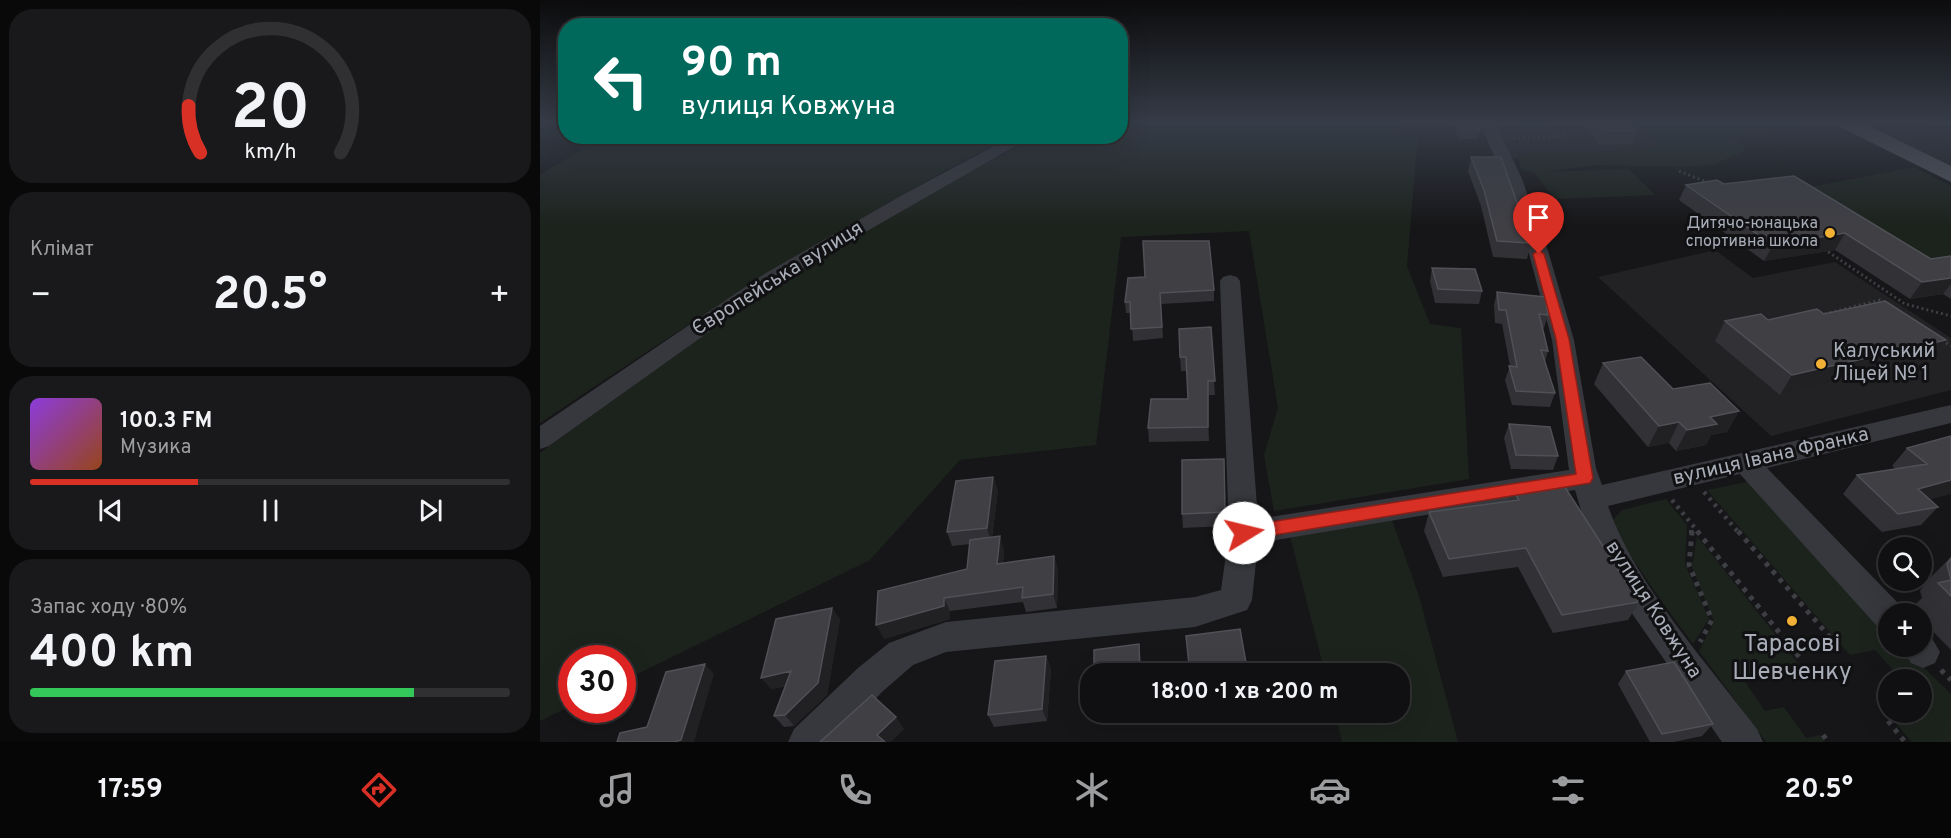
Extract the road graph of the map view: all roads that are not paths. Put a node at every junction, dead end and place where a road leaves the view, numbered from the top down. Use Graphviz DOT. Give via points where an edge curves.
graph roads {
  1 [pos="986,158"];
  2 [pos="1503,158"];
  3 [pos="1916,158"];
  4 [pos="1951,175"];
  5 [pos="1230,281"];
  6 [pos="1951,414"];
  7 [pos="540,439"];
  8 [pos="1746,463"];
  9 [pos="1588,489"];
  10 [pos="1244,533"];
  11 [pos="1878,604"];
  12 [pos="807,742"];
  13 [pos="1744,742"];
  1 -- 7 [label="street, Європейська вулиця" via="773,277"];
  2 -- 9 [label="street, вулиця Ковжуна" via="1539,254 1563,339"];
  3 -- 4 [label="main road"];
  5 -- 10 [label="street"];
  6 -- 8 [label="street, вулиця Івана Франка"];
  8 -- 9 [label="street, вулиця Івана Франка"];
  8 -- 11 [label="street"];
  9 -- 10 [label="street, вулиця Івана Франка"];
  9 -- 13 [label="street, вулиця Ковжуна" via="1603,534 1644,605"];
  10 -- 12 [label="street" via="1236,600 1196,612 946,637 901,654"];
}
